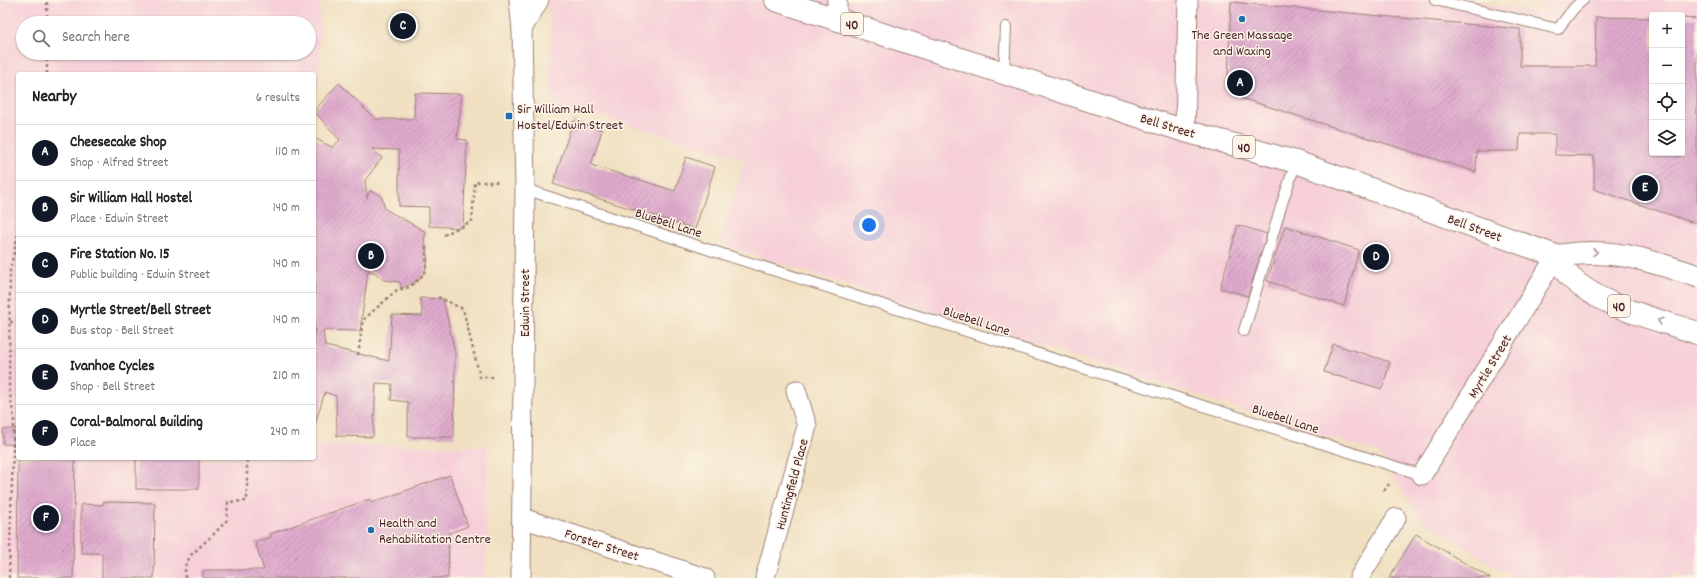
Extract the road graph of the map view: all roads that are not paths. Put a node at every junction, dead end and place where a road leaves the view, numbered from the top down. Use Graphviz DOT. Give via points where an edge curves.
graph roads {
  1 [pos="519,0"];
  2 [pos="539,0"];
  3 [pos="776,0"];
  4 [pos="1188,0"];
  5 [pos="1436,0"];
  6 [pos="1583,0"];
  7 [pos="837,9"];
  8 [pos="1006,26"];
  9 [pos="522,29"];
  10 [pos="1004,73"];
  11 [pos="1185,131"];
  12 [pos="1296,162"];
  13 [pos="524,189"];
  14 [pos="1556,256"];
  15 [pos="1697,276"];
  16 [pos="1244,331"];
  17 [pos="1697,333"];
  18 [pos="796,390"];
  19 [pos="1422,475"];
  20 [pos="522,518"];
  21 [pos="1396,518"];
  22 [pos="521,578"];
  23 [pos="705,578"];
  24 [pos="765,578"];
  25 [pos="1358,578"];
  1 -- 9 [label="street, Edwin Street"];
  2 -- 9 [label="street"];
  3 -- 7 [label="highway, Bell Street / 40"];
  4 -- 11 [label="street"];
  5 -- 6 [label="lane" via="1558,29"];
  7 -- 10 [label="highway, Bell Street / 40"];
  8 -- 10 [label="lane"];
  9 -- 13 [label="street, Edwin Street"];
  10 -- 11 [label="highway, Bell Street / 40"];
  11 -- 12 [label="highway, Bell Street / 40"];
  12 -- 14 [label="highway, Bell Street / 40"];
  12 -- 16 [label="lane"];
  13 -- 19 [label="lane, Bluebell Lane"];
  13 -- 20 [label="street, Edwin Street"];
  14 -- 15 [label="highway, Bell Street / 40, one-way" via="1579,252 1627,255"];
  17 -- 14 [label="highway, 40, one-way" via="1626,309 1593,294 1569,276"];
  14 -- 19 [label="street, Myrtle Street"];
  18 -- 24 [label="street, Huntingfield Place" via="807,426"];
  20 -- 22 [label="street, Edwin Street"];
  20 -- 23 [label="street, Forster Street"];
  21 -- 25 [label="street"];
}
